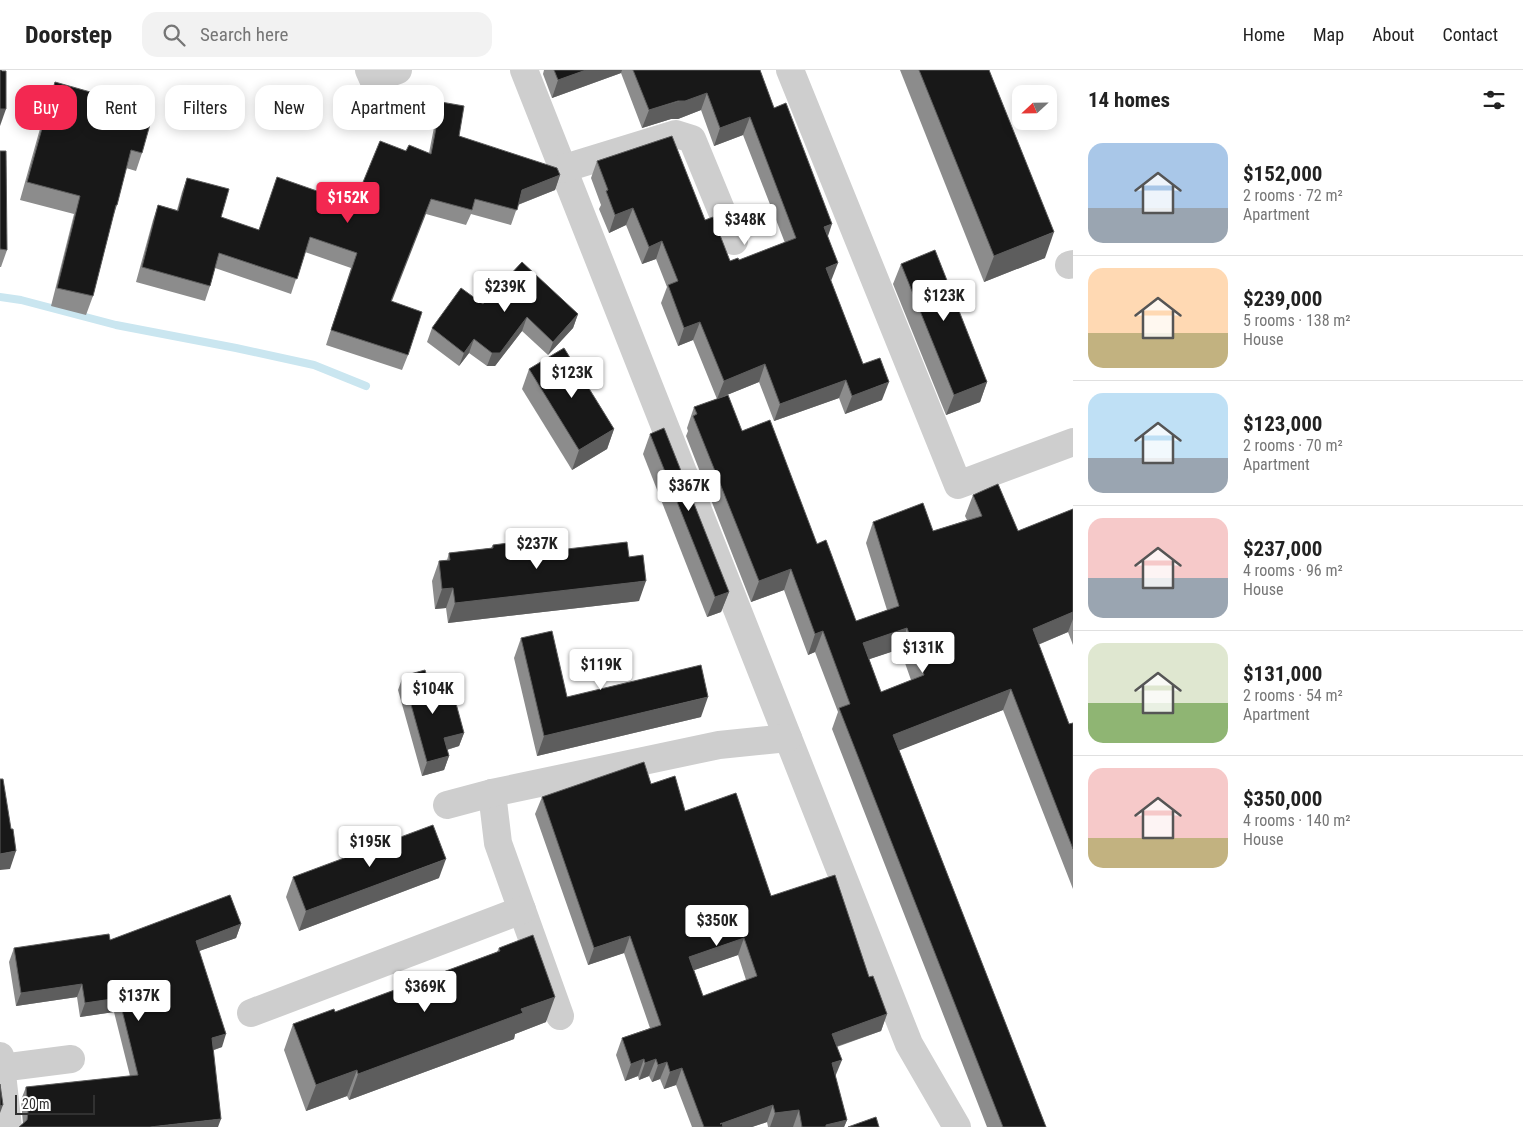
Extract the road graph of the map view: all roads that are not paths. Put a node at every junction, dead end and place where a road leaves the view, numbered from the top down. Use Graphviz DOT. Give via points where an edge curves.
graph roads {
  1 [pos="369,70"];
  2 [pos="398,70"];
  3 [pos="524,70"];
  4 [pos="790,70"];
  5 [pos="562,169"];
  6 [pos="734,241"];
  7 [pos="1073,442"];
  8 [pos="788,738"];
  9 [pos="492,793"];
  10 [pos="447,805"];
  11 [pos="522,910"];
  12 [pos="251,1013"];
  13 [pos="560,1016"];
  14 [pos="71,1059"];
  15 [pos="0,1064"];
  16 [pos="8,1127"];
  17 [pos="957,1127"];
  1 -- 2 [label="street" via="373,80"];
  3 -- 5 [label="street"];
  4 -- 7 [label="street" via="958,485"];
  5 -- 6 [label="street" via="676,134 692,139"];
  5 -- 8 [label="street"];
  8 -- 9 [label="street" via="719,745"];
  8 -- 17 [label="street" via="909,1044"];
  9 -- 10 [label="street"];
  9 -- 11 [label="street" via="498,843"];
  11 -- 12 [label="street"];
  11 -- 13 [label="street"];
  14 -- 15 [label="street"];
  15 -- 16 [label="street"];
}
